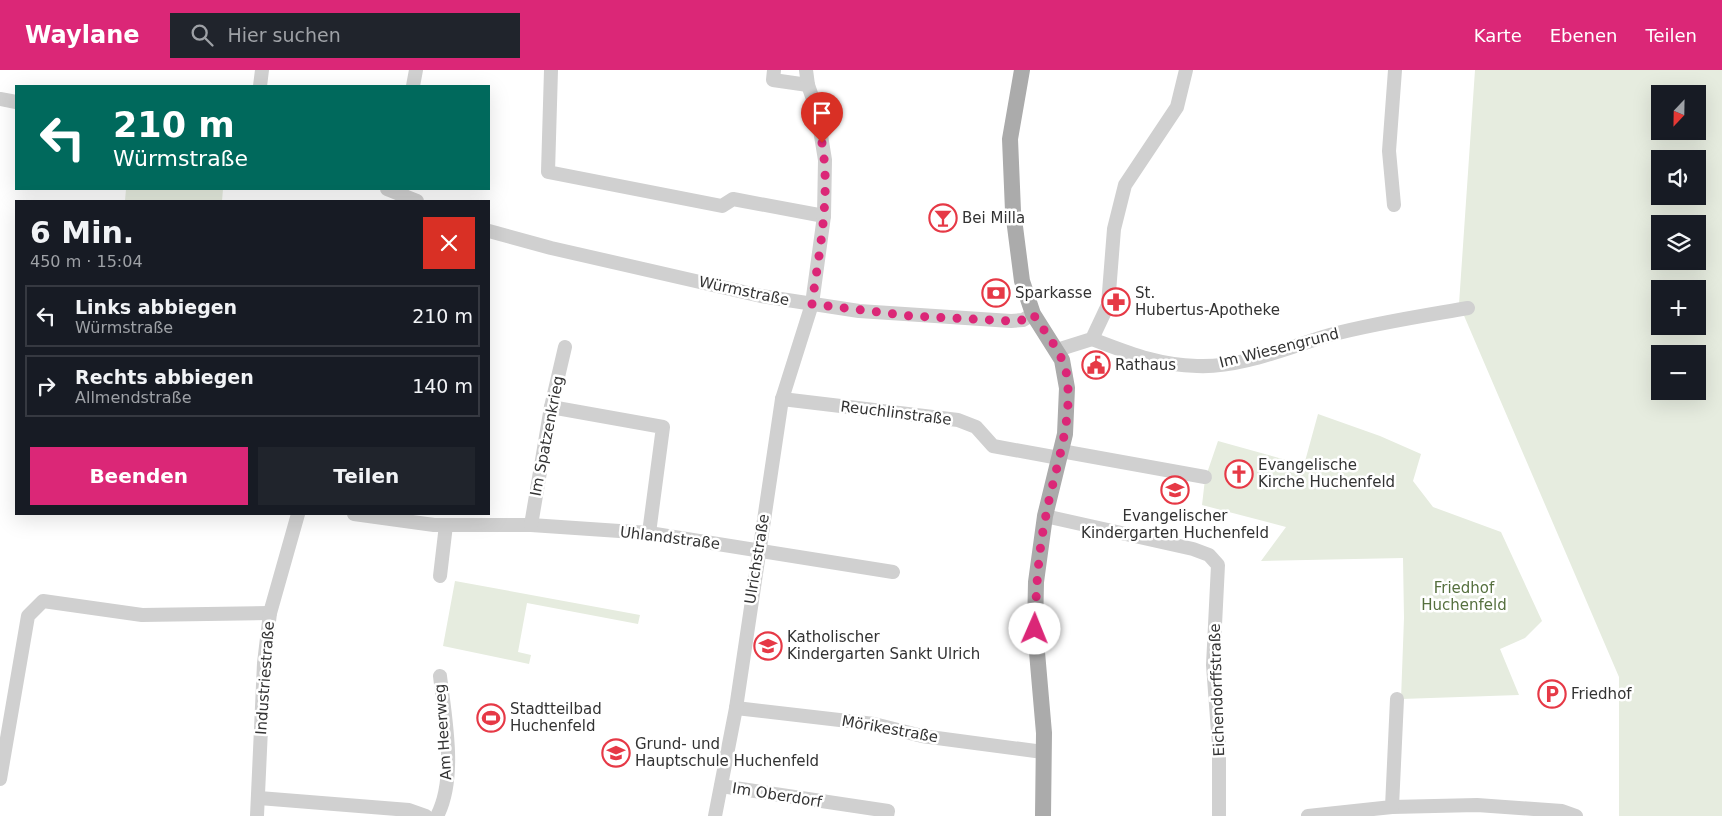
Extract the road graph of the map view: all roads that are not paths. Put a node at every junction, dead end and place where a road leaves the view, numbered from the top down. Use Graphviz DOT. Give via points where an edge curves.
graph roads {
  1 [pos="262,70"];
  2 [pos="416,70"];
  3 [pos="551,70"];
  4 [pos="774,70"];
  5 [pos="806,70"];
  6 [pos="1022,70"];
  7 [pos="1186,70"];
  8 [pos="1395,70"];
  9 [pos="260,85"];
  10 [pos="413,85"];
  11 [pos="808,85"];
  12 [pos="0,99"];
  13 [pos="15,102"];
  14 [pos="392,193"];
  15 [pos="413,200"];
  16 [pos="1394,205"];
  17 [pos="824,216"];
  18 [pos="490,231"];
  19 [pos="812,304"];
  20 [pos="1468,308"];
  21 [pos="1033,314"];
  22 [pos="1092,339"];
  23 [pos="565,347"];
  24 [pos="1057,350"];
  25 [pos="782,399"];
  26 [pos="550,407"];
  27 [pos="1060,454"];
  28 [pos="1205,477"];
  29 [pos="298,515"];
  30 [pos="366,515"];
  31 [pos="1046,516"];
  32 [pos="438,521"];
  33 [pos="531,525"];
  34 [pos="649,534"];
  35 [pos="758,550"];
  36 [pos="893,572"];
  37 [pos="440,576"];
  38 [pos="270,613"];
  39 [pos="440,676"];
  40 [pos="1397,699"];
  41 [pos="736,708"];
  42 [pos="1044,752"];
  43 [pos="0,780"];
  44 [pos="721,786"];
  45 [pos="259,798"];
  46 [pos="1392,807"];
  47 [pos="257,816"];
  48 [pos="426,816"];
  49 [pos="437,816"];
  50 [pos="715,816"];
  51 [pos="887,816"];
  52 [pos="1043,816"];
  53 [pos="1219,816"];
  54 [pos="1308,816"];
  55 [pos="1576,816"];
  1 -- 9 [label="street"];
  2 -- 10 [label="street"];
  3 -- 17 [label="street" via="548,172 722,206 733,199"];
  4 -- 11 [label="street" via="773,80"];
  5 -- 11 [label="street, Ulrichstraße"];
  6 -- 21 [label="main road" via="1010,139 1010,162 1022,281"];
  7 -- 22 [label="street" via="1177,107 1125,185 1114,229 1108,305"];
  8 -- 16 [label="street" via="1388,151"];
  11 -- 17 [label="street, Ulrichstraße" via="817,110 825,160"];
  12 -- 13 [label="street"];
  14 -- 15 [label="street"];
  17 -- 19 [label="street, Ulrichstraße"];
  18 -- 19 [label="street, Würmstraße" via="761,296"];
  19 -- 21 [label="street, Würmstraße" via="911,316 1011,321 1023,320"];
  19 -- 25 [label="street, Ulrichstraße"];
  20 -- 22 [label="street, Im Wiesengrund" via="1332,334 1240,361 1198,366 1150,361"];
  21 -- 24 [label="main road"];
  22 -- 24 [label="street"];
  23 -- 26 [label="street, Im Spatzenkrieg"];
  24 -- 27 [label="main road" via="1067,382"];
  25 -- 27 [label="street, Reuchlinstraße" via="958,420 976,428 993,446"];
  25 -- 35 [label="street, Ulrichstraße"];
  26 -- 33 [label="street, Im Spatzenkrieg"];
  26 -- 34 [label="street" via="663,427"];
  27 -- 28 [label="street, Reuchlinstraße"];
  27 -- 31 [label="main road"];
  29 -- 38 [label="street, Industriestraße"];
  30 -- 32 [label="street, Uhlandstraße"];
  31 -- 42 [label="main road" via="1036,582 1035,629"];
  31 -- 53 [label="street, Eichendorffstraße" via="1193,549 1209,555 1218,565 1213,665"];
  32 -- 33 [label="street, Uhlandstraße"];
  32 -- 37 [label="street"];
  33 -- 34 [label="street, Uhlandstraße"];
  34 -- 35 [label="street, Uhlandstraße"];
  35 -- 36 [label="street, Uhlandstraße"];
  35 -- 41 [label="street, Ulrichstraße"];
  38 -- 43 [label="street" via="142,615 43,601 28,616"];
  38 -- 45 [label="street, Industriestraße" via="264,663"];
  39 -- 49 [label="street, Am Heerweg" via="446,727 447,792"];
  40 -- 46 [label="street"];
  41 -- 42 [label="street, Mörikestraße" via="874,724 922,736"];
  41 -- 44 [label="street, Ulrichstraße"];
  42 -- 52 [label="main road"];
  44 -- 50 [label="street, Ulrichstraße"];
  44 -- 51 [label="street, Im Oberdorf" via="888,812"];
  45 -- 47 [label="street, Industriestraße"];
  45 -- 48 [label="street" via="409,810"];
  46 -- 54 [label="street"];
  46 -- 55 [label="street" via="1477,805 1562,811"];
}
